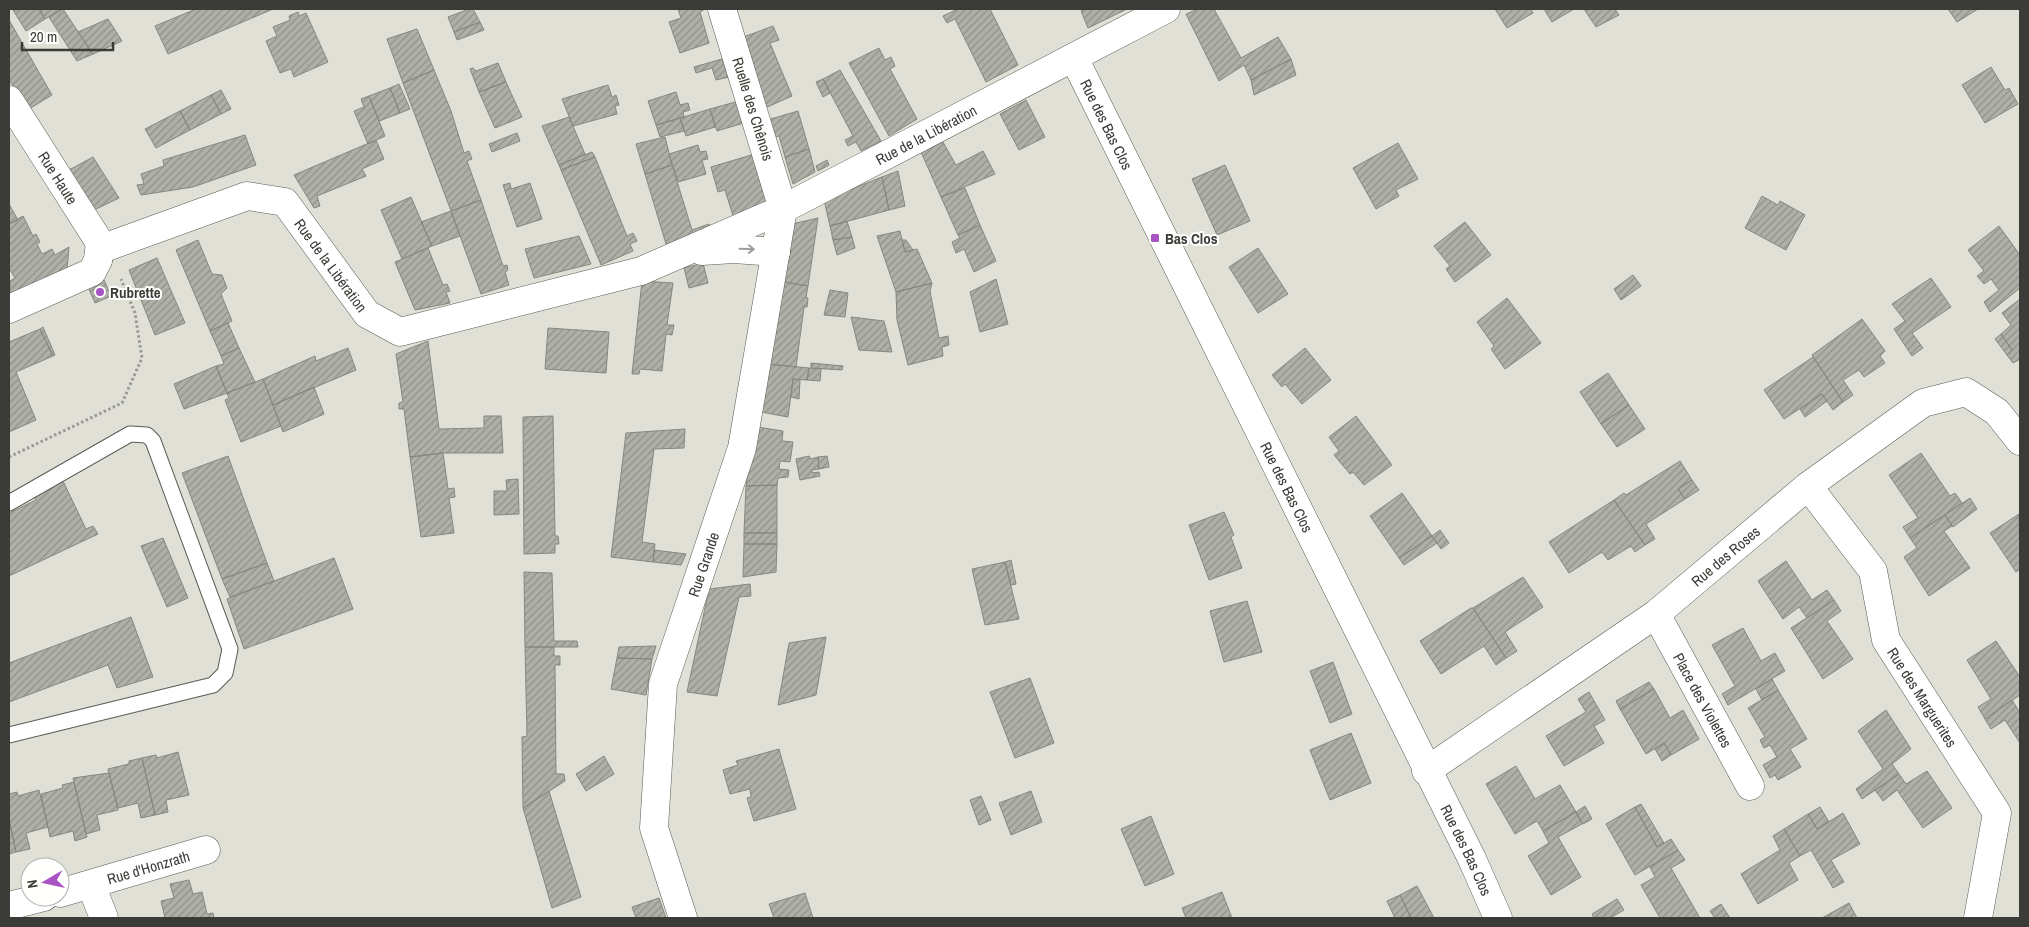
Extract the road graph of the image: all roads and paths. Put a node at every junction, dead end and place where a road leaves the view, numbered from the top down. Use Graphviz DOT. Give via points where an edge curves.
graph roads {
  1 [pos="722,9"];
  2 [pos="1166,9"];
  3 [pos="1074,58"];
  4 [pos="9,100"];
  5 [pos="783,210"];
  6 [pos="776,252"];
  7 [pos="683,253"];
  8 [pos="100,254"];
  9 [pos="9,309"];
  10 [pos="2020,441"];
  11 [pos="9,457"];
  12 [pos="1808,486"];
  13 [pos="9,503"];
  14 [pos="1656,614"];
  15 [pos="9,735"];
  16 [pos="1426,770"];
  17 [pos="1750,786"];
  18 [pos="206,850"];
  19 [pos="91,885"];
  20 [pos="70,890"];
  21 [pos="104,918"];
  22 [pos="683,918"];
  23 [pos="1498,918"];
  24 [pos="1978,918"];
  1 -- 5 [label="street, Ruelle des Chênois"];
  2 -- 3 [label="street, Rue de la Libération"];
  3 -- 5 [label="street, Rue de la Libération"];
  3 -- 16 [label="street, Rue des Bas Clos"];
  4 -- 8 [label="street, Rue Haute" via="100,243"];
  5 -- 6 [label="street, Rue Grande"];
  5 -- 7 [label="street, Rue de la Libération"];
  7 -- 6 [label="street, Rue de la Libération, one-way" via="734,249"];
  6 -- 22 [label="street, Rue Grande" via="742,448 663,684 654,828"];
  7 -- 8 [label="street, Rue de la Libération" via="641,270 400,332 367,314 285,202 247,196"];
  8 -- 9 [label="street, Rue de la Libération" via="92,272"];
  8 -- 11 [label="path" via="119,272 135,313 142,358 122,403"];
  10 -- 12 [label="street, Rue des Roses" via="1997,412 1966,392 1923,403"];
  12 -- 14 [label="street, Rue des Roses"];
  12 -- 24 [label="street, Rue des Marguerites" via="1873,571 1886,640 1997,813"];
  13 -- 15 [label="lane" via="130,434 147,435 153,441 230,649 225,673 213,685"];
  14 -- 16 [label="street, Rue des Roses"];
  14 -- 17 [label="street, Place des Violettes"];
  16 -- 23 [label="street, Rue des Bas Clos"];
  18 -- 19 [label="street, Rue d'Honzrath"];
  19 -- 20 [label="street, Rue d'Honzrath"];
  19 -- 21 [label="street, Rue d'Honzrath"];
}
